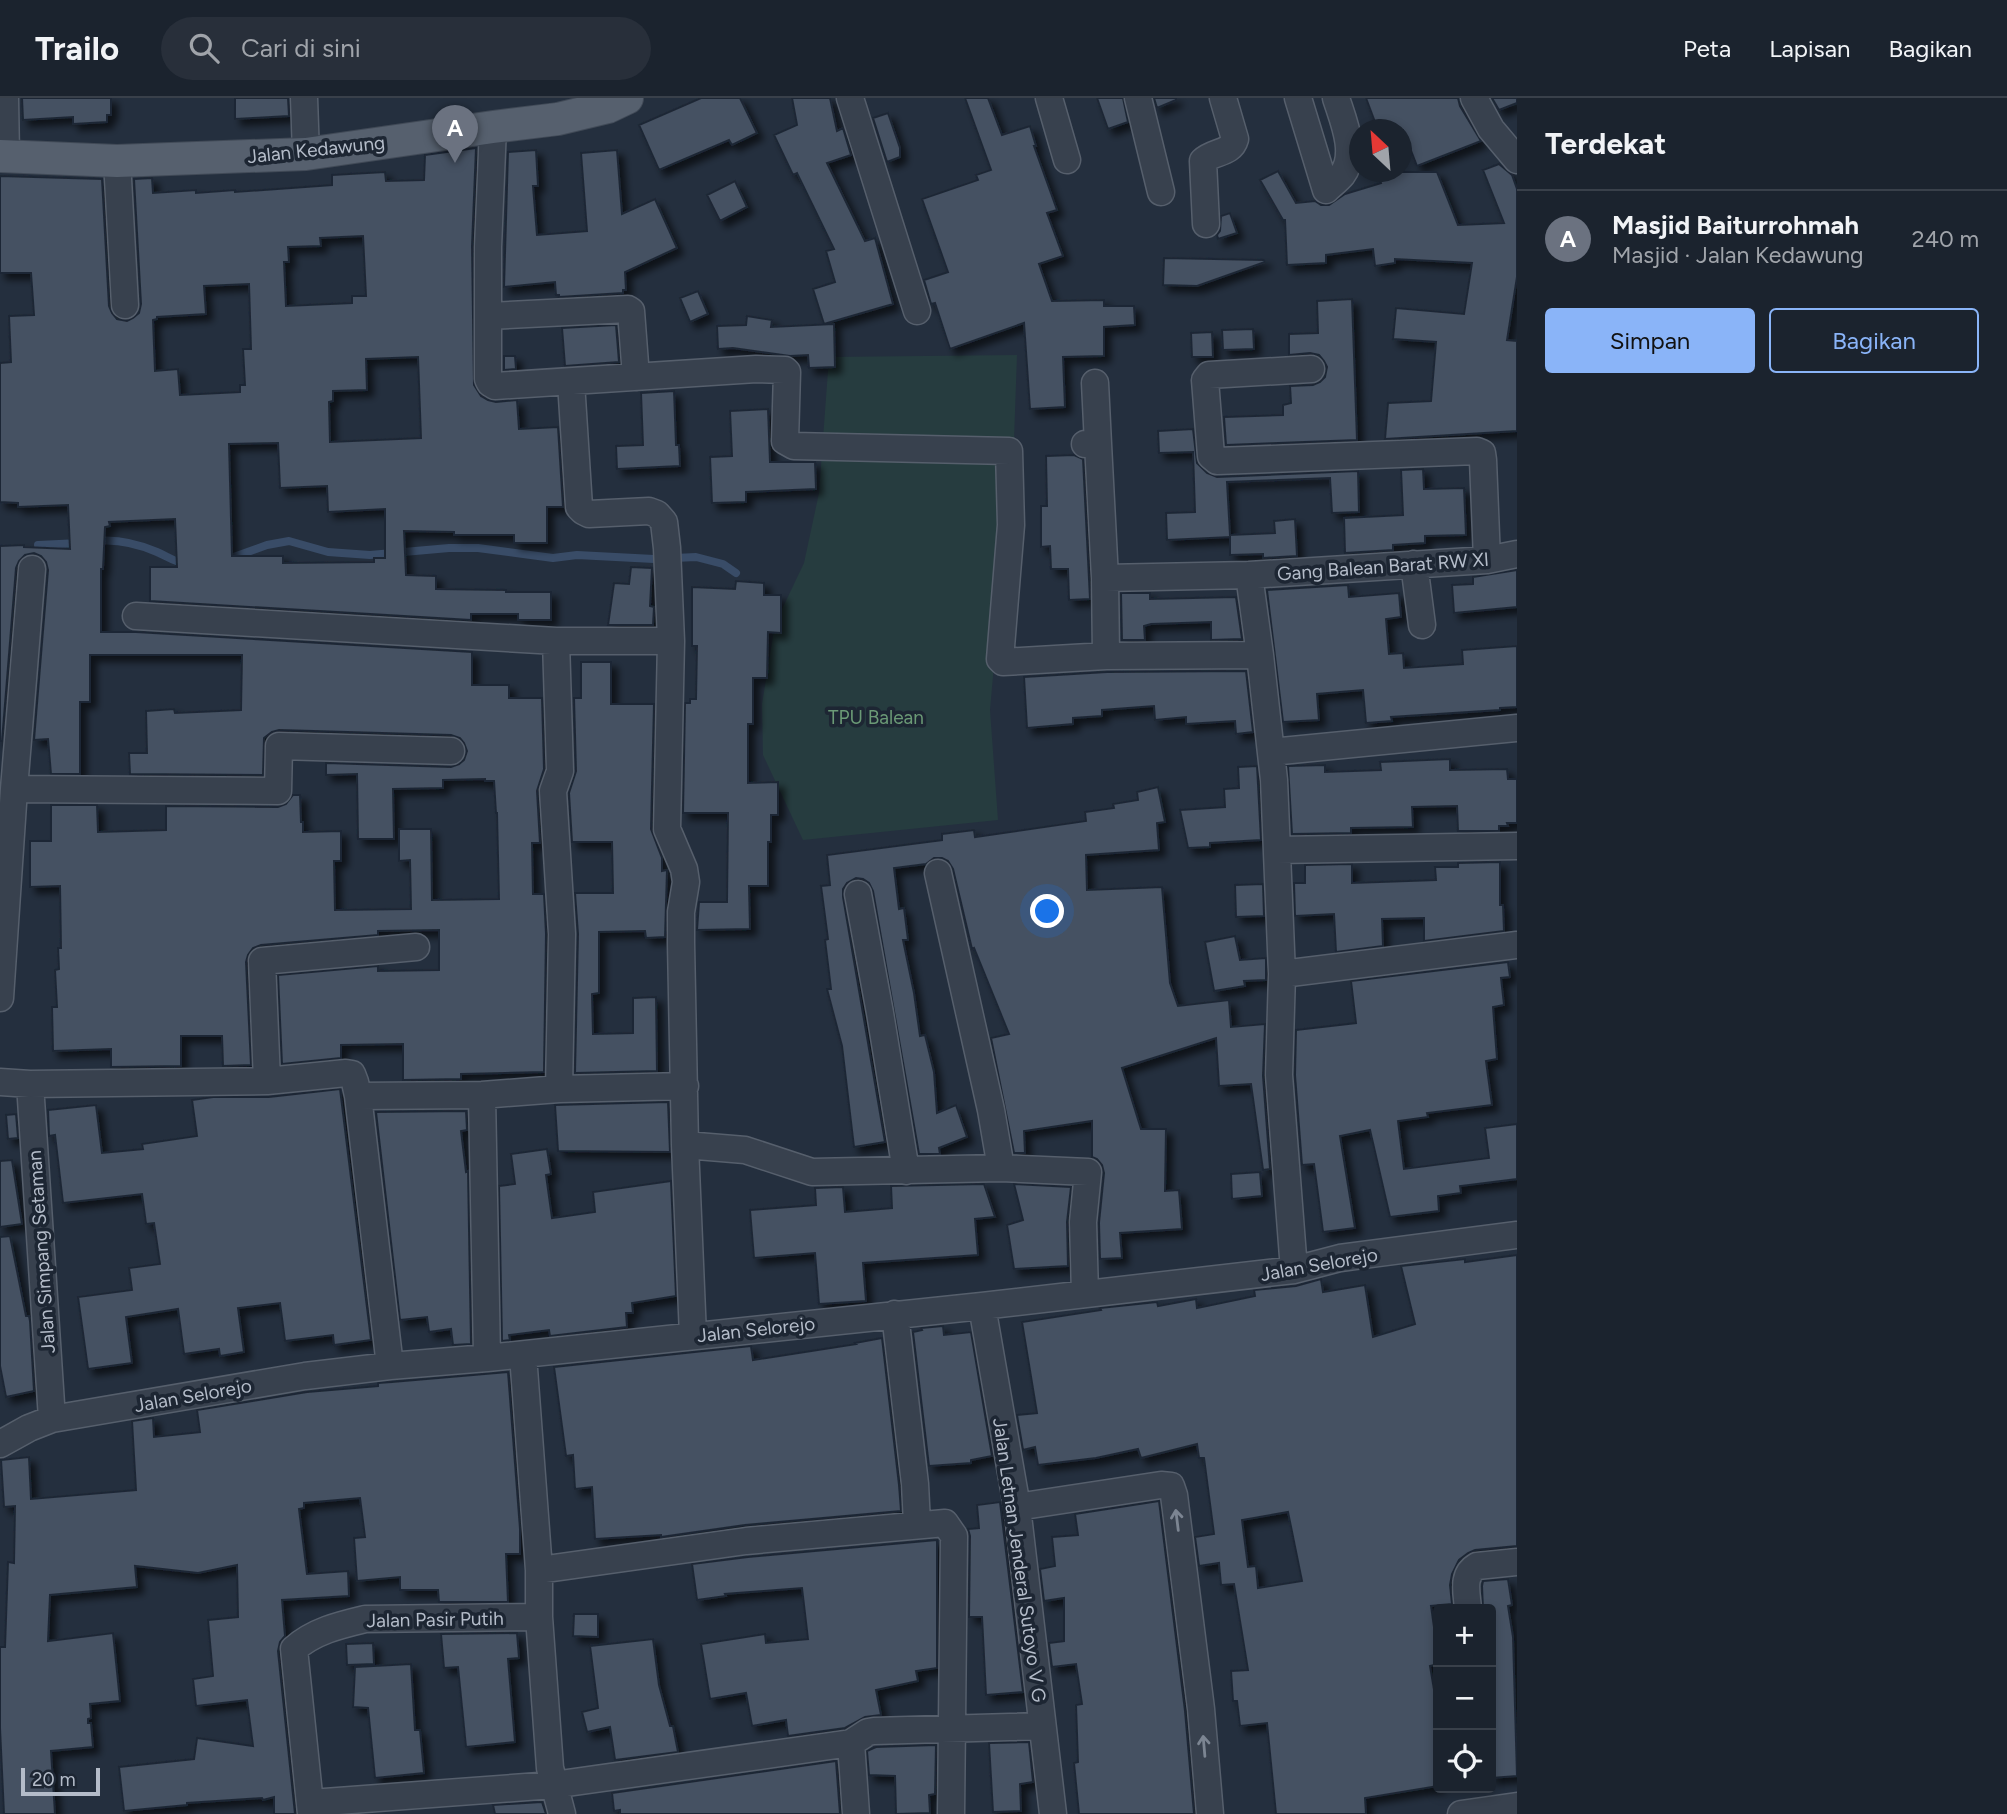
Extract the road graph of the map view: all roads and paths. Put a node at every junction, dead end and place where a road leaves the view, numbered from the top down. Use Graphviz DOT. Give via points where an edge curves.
graph roads {
  1 [pos="5,98"];
  2 [pos="304,98"];
  3 [pos="627,98"];
  4 [pos="850,98"];
  5 [pos="1049,98"];
  6 [pos="1138,98"];
  7 [pos="1223,98"];
  8 [pos="1298,98"];
  9 [pos="1336,98"];
  10 [pos="1474,98"];
  11 [pos="493,127"];
  12 [pos="306,154"];
  13 [pos="3,156"];
  14 [pos="1067,160"];
  15 [pos="1517,160"];
  16 [pos="117,161"];
  17 [pos="1160,192"];
  18 [pos="1206,224"];
  19 [pos="125,305"];
  20 [pos="917,311"];
  21 [pos="489,316"];
  22 [pos="1311,369"];
  23 [pos="636,377"];
  24 [pos="571,383"];
  25 [pos="1095,383"];
  26 [pos="1517,554"];
  27 [pos="1487,560"];
  28 [pos="1414,564"];
  29 [pos="32,569"];
  30 [pos="1249,575"];
  31 [pos="1105,578"];
  32 [pos="136,617"];
  33 [pos="1422,625"];
  34 [pos="555,640"];
  35 [pos="671,641"];
  36 [pos="1260,654"];
  37 [pos="1106,656"];
  38 [pos="1517,729"];
  39 [pos="451,751"];
  40 [pos="1270,752"];
  41 [pos="14,789"];
  42 [pos="1517,846"];
  43 [pos="1276,850"];
  44 [pos="938,873"];
  45 [pos="858,894"];
  46 [pos="1517,945"];
  47 [pos="416,947"];
  48 [pos="1282,974"];
  49 [pos="0,998"];
  50 [pos="267,1081"];
  51 [pos="0,1082"];
  52 [pos="30,1084"];
  53 [pos="685,1086"];
  54 [pos="559,1089"];
  55 [pos="482,1095"];
  56 [pos="358,1096"];
  57 [pos="685,1145"];
  58 [pos="1001,1168"];
  59 [pos="906,1171"];
  60 [pos="1517,1235"];
  61 [pos="1294,1270"];
  62 [pos="1084,1294"];
  63 [pos="982,1306"];
  64 [pos="895,1314"];
  65 [pos="693,1336"];
  66 [pos="523,1355"];
  67 [pos="486,1359"];
  68 [pos="390,1366"];
  69 [pos="52,1419"];
  70 [pos="0,1444"];
  71 [pos="1017,1507"];
  72 [pos="917,1524"];
  73 [pos="1517,1562"];
  74 [pos="539,1570"];
  75 [pos="1468,1604"];
  76 [pos="539,1616"];
  77 [pos="1042,1726"];
  78 [pos="950,1729"];
  79 [pos="851,1744"];
  80 [pos="553,1785"];
  81 [pos="1472,1804"];
  82 [pos="1517,1806"];
  83 [pos="311,1809"];
  84 [pos="562,1814"];
  85 [pos="856,1814"];
  86 [pos="951,1814"];
  87 [pos="1053,1814"];
  88 [pos="1210,1814"];
  1 -- 13 [label="street"];
  2 -- 12 [label="street"];
  3 -- 11 [label="main road, Jalan Kedawung" via="558,120"];
  4 -- 20 [label="street"];
  5 -- 14 [label="street"];
  6 -- 17 [label="street"];
  7 -- 18 [label="street" via="1235,139 1230,148 1203,161"];
  8 -- 9 [label="street" via="1326,190 1343,174 1348,161 1347,135"];
  10 -- 15 [label="street" via="1491,129"];
  11 -- 12 [label="main road, Jalan Kedawung"];
  11 -- 21 [label="street"];
  12 -- 16 [label="main road, Jalan Kedawung"];
  13 -- 16 [label="main road, Jalan Kedawung"];
  16 -- 19 [label="street"];
  21 -- 23 [label="street" via="628,309"];
  21 -- 24 [label="street" via="490,383"];
  22 -- 27 [label="street" via="1209,375 1205,380 1211,456 1217,461 1477,451 1483,460"];
  23 -- 24 [label="street"];
  23 -- 37 [label="street" via="785,370 785,441 794,446 1009,451 1011,525 1000,659"];
  24 -- 35 [label="street" via="579,507 589,514 649,510 664,522"];
  25 -- 31 [label="street" via="1091,444"];
  26 -- 27 [label="street, Gang Balean Barat RW XI"];
  27 -- 28 [label="street, Gang Balean Barat RW XI"];
  28 -- 30 [label="street, Gang Balean Barat RW XI"];
  28 -- 33 [label="street"];
  29 -- 41 [label="street"];
  30 -- 31 [label="street, Gang Balean Barat RW XI"];
  30 -- 36 [label="street"];
  31 -- 37 [label="street"];
  32 -- 34 [label="street"];
  34 -- 35 [label="street"];
  34 -- 54 [label="street" via="560,771 553,791 562,934"];
  35 -- 53 [label="street" via="667,829 686,881 681,912"];
  36 -- 37 [label="street"];
  36 -- 40 [label="street"];
  38 -- 40 [label="street"];
  39 -- 41 [label="street" via="279,746 278,791"];
  40 -- 43 [label="street"];
  41 -- 49 [label="street"];
  42 -- 43 [label="street"];
  43 -- 48 [label="street"];
  44 -- 58 [label="street"];
  45 -- 59 [label="street"];
  46 -- 48 [label="street"];
  47 -- 50 [label="street" via="262,961"];
  48 -- 61 [label="street" via="1279,1074"];
  50 -- 52 [label="street"];
  50 -- 56 [label="street" via="346,1073 352,1074"];
  51 -- 52 [label="street"];
  52 -- 69 [label="street, Jalan Simpang Setaman"];
  53 -- 54 [label="street"];
  53 -- 57 [label="street"];
  54 -- 55 [label="street"];
  55 -- 56 [label="street"];
  55 -- 67 [label="street"];
  56 -- 68 [label="street"];
  57 -- 59 [label="street" via="745,1150 812,1172"];
  57 -- 65 [label="street"];
  58 -- 59 [label="street"];
  58 -- 62 [label="street" via="1088,1172"];
  60 -- 61 [label="street, Jalan Selorejo" via="1340,1258"];
  61 -- 62 [label="street, Jalan Selorejo"];
  62 -- 63 [label="street, Jalan Selorejo"];
  63 -- 64 [label="street, Jalan Selorejo"];
  63 -- 71 [label="street, Jalan Letnan Jenderal Sutoyo V G"];
  64 -- 65 [label="street, Jalan Selorejo"];
  64 -- 72 [label="street"];
  65 -- 66 [label="street, Jalan Selorejo"];
  66 -- 67 [label="street, Jalan Selorejo"];
  66 -- 74 [label="street"];
  67 -- 68 [label="street, Jalan Selorejo"];
  68 -- 69 [label="street, Jalan Selorejo"];
  69 -- 70 [label="street, Jalan Selorejo"];
  71 -- 77 [label="street, Jalan Letnan Jenderal Sutoyo V G"];
  88 -- 71 [label="street, one-way" via="1171,1486"];
  72 -- 74 [label="street" via="746,1541"];
  72 -- 78 [label="street" via="945,1523 954,1536"];
  73 -- 75 [label="street" via="1473,1568 1466,1577"];
  74 -- 76 [label="street"];
  76 -- 80 [label="street"];
  76 -- 83 [label="street, Jalan Pasir Putih" via="365,1619 304,1639 294,1648"];
  77 -- 78 [label="street"];
  77 -- 87 [label="street, Jalan Letnan Jenderal Sutoyo V G"];
  78 -- 79 [label="street" via="874,1731"];
  78 -- 86 [label="street"];
  79 -- 80 [label="street"];
  79 -- 85 [label="street"];
  80 -- 83 [label="street"];
  80 -- 84 [label="street"];
  81 -- 82 [label="street"];
}
